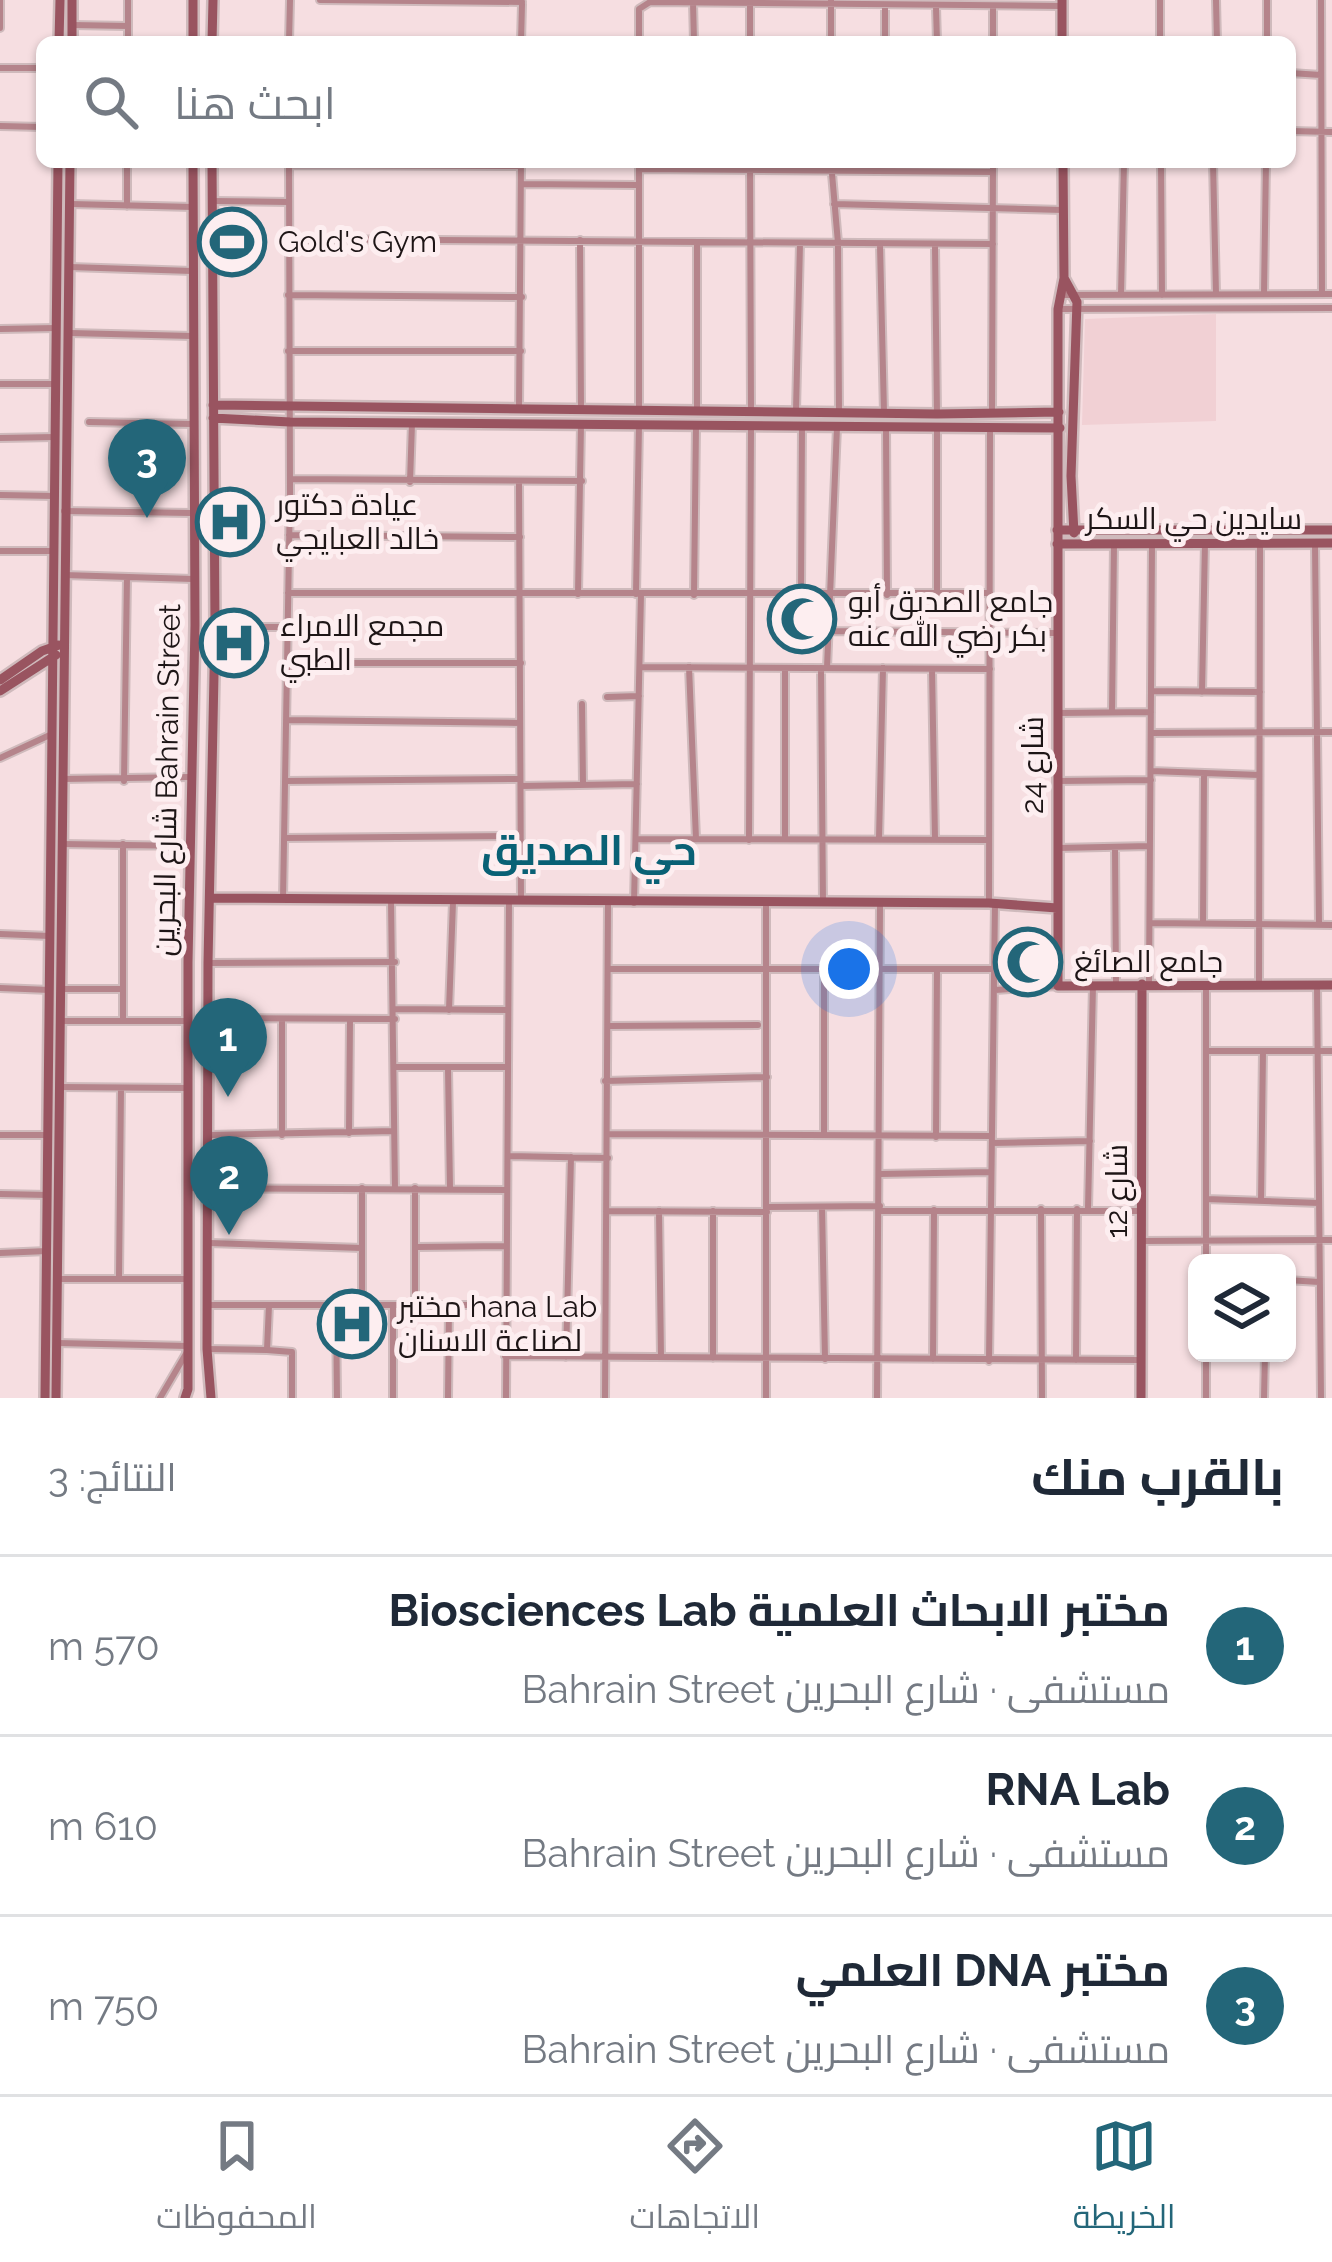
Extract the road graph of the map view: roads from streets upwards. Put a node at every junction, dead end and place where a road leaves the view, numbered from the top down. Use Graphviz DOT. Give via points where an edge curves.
graph roads {
  1 [pos="0,0"];
  2 [pos="60,0"];
  3 [pos="72,0"];
  4 [pos="128,0"];
  5 [pos="194,0"];
  6 [pos="213,0"];
  7 [pos="290,0"];
  8 [pos="320,0"];
  9 [pos="1160,0"];
  10 [pos="1216,0"];
  11 [pos="1267,0"];
  12 [pos="1322,0"];
  13 [pos="522,1"];
  14 [pos="693,2"];
  15 [pos="750,2"];
  16 [pos="641,3"];
  17 [pos="831,3"];
  18 [pos="958,3"];
  19 [pos="1062,3"];
  20 [pos="885,6"];
  21 [pos="936,7"];
  22 [pos="993,8"];
  23 [pos="72,25"];
  24 [pos="128,26"];
  25 [pos="0,28"];
  26 [pos="59,36"];
  27 [pos="71,36"];
  28 [pos="128,36"];
  29 [pos="194,36"];
  30 [pos="212,36"];
  31 [pos="289,36"];
  32 [pos="521,36"];
  33 [pos="639,36"];
  34 [pos="694,36"];
  35 [pos="750,36"];
  36 [pos="831,36"];
  37 [pos="885,36"];
  38 [pos="937,36"];
  39 [pos="993,36"];
  40 [pos="1062,36"];
  41 [pos="1160,36"];
  42 [pos="1217,36"];
  43 [pos="1267,36"];
  44 [pos="1327,53"];
  45 [pos="0,68"];
  46 [pos="36,68"];
  47 [pos="1296,74"];
  48 [pos="1321,74"];
  49 [pos="0,126"];
  50 [pos="36,127"];
  51 [pos="1296,130"];
  52 [pos="1320,131"];
  53 [pos="1332,132"];
  54 [pos="58,168"];
  55 [pos="70,168"];
  56 [pos="127,168"];
  57 [pos="193,168"];
  58 [pos="212,168"];
  59 [pos="289,168"];
  60 [pos="521,168"];
  61 [pos="639,168"];
  62 [pos="750,168"];
  63 [pos="831,168"];
  64 [pos="895,168"];
  65 [pos="940,168"];
  66 [pos="993,168"];
  67 [pos="1063,168"];
  68 [pos="1124,168"];
  69 [pos="1161,168"];
  70 [pos="1213,168"];
  71 [pos="1266,168"];
  72 [pos="993,172"];
  73 [pos="940,173"];
  74 [pos="520,184"];
  75 [pos="638,185"];
  76 [pos="212,201"];
  77 [pos="289,202"];
  78 [pos="70,204"];
  79 [pos="834,204"];
  80 [pos="127,206"];
  81 [pos="193,207"];
  82 [pos="993,208"];
  83 [pos="1063,210"];
  84 [pos="288,239"];
  85 [pos="520,240"];
  86 [pos="580,240"];
  87 [pos="838,242"];
  88 [pos="697,243"];
  89 [pos="749,243"];
  90 [pos="800,243"];
  91 [pos="637,244"];
  92 [pos="993,244"];
  93 [pos="880,245"];
  94 [pos="935,246"];
  95 [pos="68,267"];
  96 [pos="192,271"];
  97 [pos="1064,278"];
  98 [pos="1264,293"];
  99 [pos="1216,294"];
  100 [pos="1322,294"];
  101 [pos="1332,294"];
  102 [pos="288,295"];
  103 [pos="1058,295"];
  104 [pos="1076,295"];
  105 [pos="1121,295"];
  106 [pos="1162,295"];
  107 [pos="522,297"];
  108 [pos="1332,308"];
  109 [pos="1058,309"];
  110 [pos="1077,309"];
  111 [pos="56,328"];
  112 [pos="0,329"];
  113 [pos="69,333"];
  114 [pos="192,335"];
  115 [pos="288,351"];
  116 [pos="521,351"];
  117 [pos="0,384"];
  118 [pos="57,384"];
  119 [pos="213,405"];
  120 [pos="290,406"];
  121 [pos="519,408"];
  122 [pos="581,409"];
  123 [pos="639,409"];
  124 [pos="697,410"];
  125 [pos="751,410"];
  126 [pos="772,411"];
  127 [pos="796,411"];
  128 [pos="839,411"];
  129 [pos="992,412"];
  130 [pos="1036,412"];
  131 [pos="1059,412"];
  132 [pos="884,413"];
  133 [pos="937,414"];
  134 [pos="213,418"];
  135 [pos="89,422"];
  136 [pos="290,422"];
  137 [pos="412,423"];
  138 [pos="192,424"];
  139 [pos="581,424"];
  140 [pos="639,425"];
  141 [pos="696,425"];
  142 [pos="752,426"];
  143 [pos="772,426"];
  144 [pos="802,426"];
  145 [pos="837,427"];
  146 [pos="886,427"];
  147 [pos="937,428"];
  148 [pos="990,428"];
  149 [pos="1037,428"];
  150 [pos="1060,428"];
  151 [pos="55,436"];
  152 [pos="0,438"];
  153 [pos="60,467"];
  154 [pos="290,479"];
  155 [pos="581,481"];
  156 [pos="410,482"];
  157 [pos="519,484"];
  158 [pos="0,495"];
  159 [pos="54,496"];
  160 [pos="64,511"];
  161 [pos="192,513"];
  162 [pos="1057,530"];
  163 [pos="1332,530"];
  164 [pos="289,535"];
  165 [pos="520,537"];
  166 [pos="1075,538"];
  167 [pos="1152,542"];
  168 [pos="1205,542"];
  169 [pos="1114,543"];
  170 [pos="1261,543"];
  171 [pos="1315,543"];
  172 [pos="1332,543"];
  173 [pos="1057,544"];
  174 [pos="0,551"];
  175 [pos="52,551"];
  176 [pos="64,575"];
  177 [pos="127,577"];
  178 [pos="193,579"];
  179 [pos="802,591"];
  180 [pos="829,592"];
  181 [pos="288,593"];
  182 [pos="521,593"];
  183 [pos="990,593"];
  184 [pos="578,594"];
  185 [pos="638,594"];
  186 [pos="694,595"];
  187 [pos="749,595"];
  188 [pos="887,595"];
  189 [pos="937,595"];
  190 [pos="215,627"];
  191 [pos="288,627"];
  192 [pos="828,631"];
  193 [pos="990,632"];
  194 [pos="1057,633"];
  195 [pos="59,650"];
  196 [pos="521,663"];
  197 [pos="287,664"];
  198 [pos="640,667"];
  199 [pos="689,667"];
  200 [pos="785,667"];
  201 [pos="824,668"];
  202 [pos="884,668"];
  203 [pos="751,669"];
  204 [pos="932,669"];
  205 [pos="990,669"];
  206 [pos="0,680"];
  207 [pos="214,680"];
  208 [pos="193,681"];
  209 [pos="0,691"];
  210 [pos="1151,691"];
  211 [pos="1202,692"];
  212 [pos="1260,692"];
  213 [pos="639,696"];
  214 [pos="607,698"];
  215 [pos="582,704"];
  216 [pos="1057,712"];
  217 [pos="1112,712"];
  218 [pos="1151,712"];
  219 [pos="286,720"];
  220 [pos="520,723"];
  221 [pos="1317,732"];
  222 [pos="1332,732"];
  223 [pos="1151,733"];
  224 [pos="1260,733"];
  225 [pos="52,734"];
  226 [pos="0,758"];
  227 [pos="1204,773"];
  228 [pos="1259,775"];
  229 [pos="1151,776"];
  230 [pos="190,777"];
  231 [pos="61,779"];
  232 [pos="124,781"];
  233 [pos="285,781"];
  234 [pos="1057,781"];
  235 [pos="520,783"];
  236 [pos="583,784"];
  237 [pos="638,784"];
  238 [pos="520,836"];
  239 [pos="284,838"];
  240 [pos="636,839"];
  241 [pos="696,839"];
  242 [pos="785,839"];
  243 [pos="879,839"];
  244 [pos="935,839"];
  245 [pos="749,840"];
  246 [pos="989,840"];
  247 [pos="824,841"];
  248 [pos="62,844"];
  249 [pos="123,844"];
  250 [pos="190,846"];
  251 [pos="1150,846"];
  252 [pos="1115,847"];
  253 [pos="1058,848"];
  254 [pos="55,892"];
  255 [pos="210,898"];
  256 [pos="283,899"];
  257 [pos="391,901"];
  258 [pos="453,902"];
  259 [pos="515,902"];
  260 [pos="608,903"];
  261 [pos="634,903"];
  262 [pos="823,903"];
  263 [pos="992,903"];
  264 [pos="766,904"];
  265 [pos="880,904"];
  266 [pos="1058,908"];
  267 [pos="1150,922"];
  268 [pos="1203,923"];
  269 [pos="1259,924"];
  270 [pos="1319,924"];
  271 [pos="1332,925"];
  272 [pos="0,934"];
  273 [pos="48,936"];
  274 [pos="60,938"];
  275 [pos="208,962"];
  276 [pos="394,962"];
  277 [pos="768,968"];
  278 [pos="607,969"];
  279 [pos="824,969"];
  280 [pos="882,969"];
  281 [pos="937,969"];
  282 [pos="994,969"];
  283 [pos="1146,984"];
  284 [pos="1206,984"];
  285 [pos="1116,985"];
  286 [pos="1259,985"];
  287 [pos="1317,985"];
  288 [pos="1332,985"];
  289 [pos="1058,986"];
  290 [pos="1093,986"];
  291 [pos="0,988"];
  292 [pos="123,989"];
  293 [pos="56,990"];
  294 [pos="994,990"];
  295 [pos="395,1009"];
  296 [pos="449,1010"];
  297 [pos="508,1010"];
  298 [pos="210,1018"];
  299 [pos="283,1019"];
  300 [pos="350,1019"];
  301 [pos="395,1019"];
  302 [pos="123,1021"];
  303 [pos="191,1021"];
  304 [pos="62,1022"];
  305 [pos="758,1025"];
  306 [pos="609,1026"];
  307 [pos="1206,1051"];
  308 [pos="1262,1051"];
  309 [pos="1318,1051"];
  310 [pos="1332,1051"];
  311 [pos="395,1067"];
  312 [pos="508,1067"];
  313 [pos="448,1068"];
  314 [pos="767,1077"];
  315 [pos="605,1081"];
  316 [pos="58,1087"];
  317 [pos="121,1088"];
  318 [pos="188,1088"];
  319 [pos="394,1131"];
  320 [pos="349,1133"];
  321 [pos="607,1134"];
  322 [pos="767,1134"];
  323 [pos="0,1135"];
  324 [pos="46,1135"];
  325 [pos="210,1135"];
  326 [pos="282,1135"];
  327 [pos="824,1135"];
  328 [pos="936,1136"];
  329 [pos="879,1137"];
  330 [pos="992,1139"];
  331 [pos="1090,1141"];
  332 [pos="508,1156"];
  333 [pos="52,1157"];
  334 [pos="571,1157"];
  335 [pos="608,1158"];
  336 [pos="990,1172"];
  337 [pos="880,1174"];
  338 [pos="188,1188"];
  339 [pos="209,1188"];
  340 [pos="362,1188"];
  341 [pos="395,1189"];
  342 [pos="415,1189"];
  343 [pos="450,1189"];
  344 [pos="507,1190"];
  345 [pos="0,1194"];
  346 [pos="47,1195"];
  347 [pos="1206,1199"];
  348 [pos="1261,1201"];
  349 [pos="1319,1203"];
  350 [pos="822,1207"];
  351 [pos="880,1208"];
  352 [pos="767,1209"];
  353 [pos="991,1209"];
  354 [pos="1041,1209"];
  355 [pos="1077,1209"];
  356 [pos="1088,1209"];
  357 [pos="934,1210"];
  358 [pos="606,1211"];
  359 [pos="659,1211"];
  360 [pos="713,1211"];
  361 [pos="1140,1211"];
  362 [pos="1141,1240"];
  363 [pos="1206,1240"];
  364 [pos="1319,1240"];
  365 [pos="1332,1240"];
  366 [pos="208,1243"];
  367 [pos="506,1246"];
  368 [pos="417,1247"];
  369 [pos="362,1248"];
  370 [pos="47,1251"];
  371 [pos="0,1253"];
  372 [pos="1206,1254"];
  373 [pos="119,1277"];
  374 [pos="189,1279"];
  375 [pos="56,1280"];
  376 [pos="1296,1281"];
  377 [pos="1319,1282"];
  378 [pos="416,1304"];
  379 [pos="207,1305"];
  380 [pos="269,1305"];
  381 [pos="362,1305"];
  382 [pos="506,1305"];
  383 [pos="336,1306"];
  384 [pos="394,1306"];
  385 [pos="449,1306"];
  386 [pos="58,1343"];
  387 [pos="188,1348"];
  388 [pos="207,1349"];
  389 [pos="267,1350"];
  390 [pos="505,1356"];
  391 [pos="566,1357"];
  392 [pos="604,1357"];
  393 [pos="878,1357"];
  394 [pos="661,1358"];
  395 [pos="713,1358"];
  396 [pos="766,1359"];
  397 [pos="824,1360"];
  398 [pos="933,1360"];
  399 [pos="1042,1360"];
  400 [pos="1076,1360"];
  401 [pos="1139,1360"];
  402 [pos="989,1361"];
  403 [pos="1206,1362"];
  404 [pos="1265,1362"];
  405 [pos="45,1398"];
  406 [pos="56,1398"];
  407 [pos="160,1398"];
  408 [pos="185,1398"];
  409 [pos="211,1398"];
  410 [pos="292,1398"];
  411 [pos="337,1398"];
  412 [pos="393,1398"];
  413 [pos="448,1398"];
  414 [pos="506,1398"];
  415 [pos="605,1398"];
  416 [pos="766,1398"];
  417 [pos="877,1398"];
  418 [pos="1042,1398"];
  419 [pos="1141,1398"];
  420 [pos="1206,1398"];
  421 [pos="1264,1398"];
  422 [pos="1322,1398"];
  1 -- 25 [label="street"];
  2 -- 26 [label="street"];
  3 -- 23 [label="street"];
  4 -- 24 [label="street"];
  5 -- 29 [label="street"];
  6 -- 30 [label="street"];
  7 -- 31 [label="street"];
  8 -- 13 [label="street"];
  9 -- 41 [label="street"];
  10 -- 42 [label="street"];
  11 -- 43 [label="street"];
  12 -- 44 [label="street"];
  13 -- 32 [label="street"];
  14 -- 15 [label="street"];
  14 -- 16 [label="street"];
  14 -- 34 [label="street"];
  15 -- 17 [label="street"];
  15 -- 35 [label="street"];
  16 -- 33 [label="street"];
  17 -- 20 [label="street"];
  17 -- 36 [label="street"];
  18 -- 21 [label="street"];
  18 -- 22 [label="street"];
  19 -- 22 [label="street"];
  19 -- 40 [label="street"];
  20 -- 21 [label="street"];
  20 -- 37 [label="street"];
  21 -- 38 [label="street"];
  22 -- 39 [label="street"];
  23 -- 24 [label="street"];
  23 -- 27 [label="street"];
  24 -- 28 [label="street"];
  44 -- 48 [label="street"];
  45 -- 46 [label="street"];
  47 -- 48 [label="street"];
  48 -- 52 [label="street"];
  49 -- 50 [label="street"];
  51 -- 52 [label="street"];
  52 -- 53 [label="street"];
  52 -- 100 [label="street"];
  54 -- 111 [label="street"];
  55 -- 78 [label="street"];
  56 -- 80 [label="street"];
  57 -- 81 [label="street, شارع البحرين Bahrain Street"];
  58 -- 76 [label="street, شارع البحرين Bahrain Street"];
  59 -- 77 [label="street"];
  60 -- 74 [label="street"];
  61 -- 75 [label="street"];
  62 -- 89 [label="street"];
  63 -- 79 [label="street"];
  64 -- 73 [label="street"];
  65 -- 73 [label="street"];
  66 -- 72 [label="street"];
  67 -- 83 [label="street"];
  68 -- 105 [label="street"];
  69 -- 106 [label="street"];
  70 -- 99 [label="street"];
  71 -- 98 [label="street"];
  72 -- 73 [label="street"];
  72 -- 82 [label="street"];
  74 -- 75 [label="street"];
  74 -- 85 [label="street"];
  75 -- 91 [label="street"];
  76 -- 77 [label="street"];
  76 -- 119 [label="street, شارع البحرين Bahrain Street"];
  77 -- 84 [label="street"];
  78 -- 80 [label="street"];
  78 -- 95 [label="street"];
  79 -- 82 [label="street"];
  79 -- 87 [label="street"];
  80 -- 81 [label="street"];
  81 -- 96 [label="street, شارع البحرين Bahrain Street"];
  82 -- 83 [label="street"];
  82 -- 92 [label="street"];
  83 -- 97 [label="street"];
  84 -- 85 [label="street"];
  84 -- 102 [label="street"];
  85 -- 86 [label="street"];
  85 -- 107 [label="street"];
  86 -- 91 [label="street"];
  86 -- 122 [label="street"];
  87 -- 90 [label="street"];
  87 -- 93 [label="street"];
  87 -- 128 [label="street"];
  88 -- 89 [label="street"];
  88 -- 91 [label="street"];
  88 -- 124 [label="street"];
  89 -- 90 [label="street"];
  89 -- 125 [label="street"];
  90 -- 127 [label="street"];
  91 -- 123 [label="street"];
  92 -- 94 [label="street"];
  92 -- 129 [label="street"];
  93 -- 94 [label="street"];
  93 -- 132 [label="street"];
  94 -- 133 [label="street"];
  95 -- 96 [label="street"];
  95 -- 113 [label="street"];
  96 -- 114 [label="street, شارع البحرين Bahrain Street"];
  97 -- 103 [label="street, شارع 24"];
  97 -- 104 [label="street"];
  98 -- 99 [label="street"];
  98 -- 100 [label="street"];
  99 -- 106 [label="street"];
  100 -- 101 [label="street"];
  102 -- 107 [label="street"];
  102 -- 115 [label="street"];
  103 -- 104 [label="street"];
  103 -- 109 [label="street, شارع 24"];
  104 -- 105 [label="street"];
  104 -- 110 [label="street"];
  105 -- 106 [label="street"];
  107 -- 116 [label="street"];
  108 -- 110 [label="street"];
  109 -- 110 [label="street"];
  109 -- 131 [label="street, شارع 24"];
  110 -- 166 [label="street"];
  111 -- 112 [label="street"];
  111 -- 118 [label="street"];
  113 -- 114 [label="street"];
  113 -- 153 [label="street"];
  114 -- 138 [label="street, شارع البحرين Bahrain Street"];
  115 -- 116 [label="street"];
  115 -- 120 [label="street"];
  116 -- 121 [label="street"];
  117 -- 118 [label="street"];
  118 -- 151 [label="street"];
  119 -- 120 [label="street"];
  119 -- 134 [label="street, شارع البحرين Bahrain Street"];
  120 -- 121 [label="street"];
  120 -- 136 [label="street"];
  121 -- 122 [label="street"];
  122 -- 123 [label="street"];
  123 -- 124 [label="street"];
  124 -- 125 [label="street"];
  125 -- 126 [label="street"];
  126 -- 127 [label="street"];
  126 -- 143 [label="street"];
  127 -- 128 [label="street"];
  128 -- 132 [label="street"];
  129 -- 130 [label="street"];
  129 -- 133 [label="street"];
  130 -- 131 [label="street"];
  130 -- 149 [label="street"];
  131 -- 150 [label="street, شارع 24"];
  132 -- 133 [label="street"];
  134 -- 136 [label="street"];
  134 -- 190 [label="street, شارع البحرين Bahrain Street"];
  135 -- 138 [label="street"];
  136 -- 137 [label="street"];
  136 -- 154 [label="street"];
  137 -- 139 [label="street"];
  137 -- 156 [label="street"];
  138 -- 161 [label="street, شارع البحرين Bahrain Street"];
  139 -- 140 [label="street"];
  139 -- 155 [label="street"];
  140 -- 141 [label="street"];
  140 -- 185 [label="street"];
  141 -- 142 [label="street"];
  141 -- 186 [label="street"];
  142 -- 143 [label="street"];
  142 -- 187 [label="street"];
  143 -- 144 [label="street"];
  144 -- 145 [label="street"];
  144 -- 179 [label="street"];
  145 -- 146 [label="street"];
  145 -- 180 [label="street"];
  146 -- 147 [label="street"];
  146 -- 188 [label="street"];
  147 -- 148 [label="street"];
  147 -- 189 [label="street"];
  148 -- 149 [label="street"];
  148 -- 183 [label="street"];
  149 -- 150 [label="street"];
  150 -- 162 [label="street, شارع 24"];
  151 -- 152 [label="street"];
  151 -- 153 [label="street"];
  153 -- 159 [label="street"];
  153 -- 160 [label="street"];
  154 -- 156 [label="street"];
  154 -- 164 [label="street"];
  155 -- 157 [label="street"];
  155 -- 184 [label="street"];
  156 -- 157 [label="street"];
  157 -- 165 [label="street"];
  158 -- 159 [label="street"];
  159 -- 175 [label="street"];
  160 -- 161 [label="street"];
  160 -- 176 [label="street"];
  161 -- 178 [label="street, شارع البحرين Bahrain Street"];
  162 -- 166 [label="street, سايدين حي السكر"];
  162 -- 173 [label="street, شارع 24"];
  163 -- 166 [label="street, سايدين حي السكر"];
  164 -- 165 [label="street"];
  164 -- 181 [label="street"];
  165 -- 182 [label="street"];
  166 -- 169 [label="street, سايدين حي السكر"];
  166 -- 173 [label="street, سايدين حي السكر"];
  167 -- 168 [label="street, سايدين حي السكر"];
  167 -- 169 [label="street, سايدين حي السكر"];
  167 -- 210 [label="street"];
  168 -- 170 [label="street, سايدين حي السكر"];
  168 -- 211 [label="street"];
  169 -- 217 [label="street"];
  170 -- 171 [label="street, سايدين حي السكر"];
  170 -- 212 [label="street"];
  171 -- 172 [label="street, سايدين حي السكر"];
  171 -- 221 [label="street"];
  173 -- 194 [label="street, شارع 24"];
  174 -- 175 [label="street"];
  175 -- 195 [label="street"];
  176 -- 177 [label="street"];
  176 -- 195 [label="street"];
  177 -- 178 [label="street"];
  177 -- 232 [label="street"];
  178 -- 208 [label="street, شارع البحرين Bahrain Street"];
  179 -- 180 [label="street"];
  179 -- 187 [label="street"];
  180 -- 188 [label="street"];
  180 -- 192 [label="street"];
  181 -- 182 [label="street"];
  181 -- 191 [label="street"];
  182 -- 184 [label="street"];
  182 -- 196 [label="street"];
  183 -- 189 [label="street"];
  183 -- 193 [label="street"];
  184 -- 185 [label="street"];
  185 -- 186 [label="street"];
  185 -- 198 [label="street"];
  186 -- 187 [label="street"];
  187 -- 203 [label="street"];
  188 -- 189 [label="street"];
  190 -- 191 [label="street"];
  190 -- 207 [label="street, شارع البحرين Bahrain Street"];
  191 -- 197 [label="street"];
  192 -- 193 [label="street"];
  192 -- 201 [label="street"];
  193 -- 194 [label="street"];
  193 -- 205 [label="street"];
  194 -- 216 [label="street, شارع 24"];
  195 -- 206 [label="street"];
  195 -- 209 [label="street"];
  195 -- 225 [label="street"];
  195 -- 231 [label="street"];
  196 -- 197 [label="street"];
  196 -- 220 [label="street"];
  197 -- 219 [label="street"];
  198 -- 199 [label="street"];
  198 -- 213 [label="street"];
  199 -- 203 [label="street"];
  199 -- 241 [label="street"];
  200 -- 201 [label="street"];
  200 -- 203 [label="street"];
  200 -- 242 [label="street"];
  201 -- 202 [label="street"];
  201 -- 247 [label="street"];
  202 -- 204 [label="street"];
  202 -- 243 [label="street"];
  203 -- 245 [label="street"];
  204 -- 205 [label="street"];
  204 -- 244 [label="street"];
  205 -- 246 [label="street"];
  207 -- 208 [label="street"];
  207 -- 255 [label="street, شارع البحرين Bahrain Street"];
  208 -- 230 [label="street, شارع البحرين Bahrain Street"];
  210 -- 211 [label="street"];
  210 -- 218 [label="street"];
  211 -- 212 [label="street"];
  212 -- 224 [label="street"];
  213 -- 214 [label="street"];
  213 -- 237 [label="street"];
  215 -- 236 [label="street"];
  216 -- 217 [label="street"];
  216 -- 234 [label="street, شارع 24"];
  217 -- 218 [label="street"];
  218 -- 223 [label="street"];
  219 -- 220 [label="street"];
  219 -- 233 [label="street"];
  220 -- 235 [label="street"];
  221 -- 222 [label="street"];
  221 -- 224 [label="street"];
  221 -- 270 [label="street"];
  223 -- 224 [label="street"];
  223 -- 229 [label="street"];
  224 -- 228 [label="street"];
  225 -- 226 [label="street"];
  225 -- 254 [label="street"];
  227 -- 228 [label="street"];
  227 -- 229 [label="street"];
  227 -- 268 [label="street"];
  228 -- 269 [label="street"];
  229 -- 234 [label="street"];
  229 -- 251 [label="street"];
  230 -- 232 [label="street"];
  230 -- 250 [label="street, شارع البحرين Bahrain Street"];
  231 -- 232 [label="street"];
  231 -- 248 [label="street"];
  233 -- 235 [label="street"];
  233 -- 239 [label="street"];
  234 -- 253 [label="street, شارع 24"];
  235 -- 236 [label="street"];
  235 -- 238 [label="street"];
  236 -- 237 [label="street"];
  237 -- 240 [label="street"];
  238 -- 239 [label="street"];
  238 -- 259 [label="street"];
  239 -- 256 [label="street"];
  240 -- 241 [label="street"];
  240 -- 261 [label="street"];
  241 -- 245 [label="street"];
  242 -- 245 [label="street"];
  242 -- 247 [label="street"];
  243 -- 244 [label="street"];
  243 -- 247 [label="street"];
  244 -- 246 [label="street"];
  246 -- 263 [label="street"];
  247 -- 262 [label="street"];
  248 -- 249 [label="street"];
  248 -- 254 [label="street"];
  249 -- 250 [label="street"];
  249 -- 292 [label="street"];
  250 -- 303 [label="street, شارع البحرين Bahrain Street"];
  251 -- 252 [label="street"];
  251 -- 267 [label="street"];
  252 -- 253 [label="street"];
  252 -- 285 [label="street"];
  253 -- 266 [label="street, شارع 24"];
  254 -- 273 [label="street"];
  254 -- 274 [label="street"];
  255 -- 256 [label="street"];
  255 -- 275 [label="street, شارع البحرين Bahrain Street"];
  256 -- 257 [label="street"];
  257 -- 258 [label="street"];
  257 -- 276 [label="street"];
  258 -- 259 [label="street"];
  258 -- 296 [label="street"];
  259 -- 260 [label="street"];
  259 -- 297 [label="street"];
  260 -- 261 [label="street"];
  260 -- 278 [label="street"];
  261 -- 264 [label="street"];
  262 -- 264 [label="street"];
  262 -- 265 [label="street"];
  263 -- 265 [label="street"];
  263 -- 266 [label="street"];
  263 -- 282 [label="street"];
  264 -- 277 [label="street"];
  265 -- 280 [label="street"];
  266 -- 289 [label="street, شارع 24"];
  267 -- 268 [label="street"];
  267 -- 283 [label="street"];
  268 -- 269 [label="street"];
  269 -- 270 [label="street"];
  269 -- 286 [label="street"];
  270 -- 271 [label="street"];
  272 -- 273 [label="street"];
  273 -- 274 [label="street"];
  273 -- 293 [label="street"];
  274 -- 293 [label="street"];
  275 -- 276 [label="street"];
  275 -- 298 [label="street, شارع البحرين Bahrain Street"];
  276 -- 295 [label="street"];
  277 -- 278 [label="street"];
  277 -- 279 [label="street"];
  277 -- 314 [label="street"];
  278 -- 306 [label="street"];
  279 -- 280 [label="street"];
  279 -- 327 [label="street"];
  280 -- 281 [label="street"];
  280 -- 329 [label="street"];
  281 -- 282 [label="street"];
  281 -- 328 [label="street"];
  282 -- 294 [label="street"];
  283 -- 284 [label="street"];
  283 -- 285 [label="street"];
  283 -- 361 [label="street, شارع 12"];
  284 -- 286 [label="street"];
  284 -- 307 [label="street"];
  285 -- 290 [label="street"];
  286 -- 287 [label="street"];
  287 -- 288 [label="street"];
  287 -- 309 [label="street"];
  289 -- 290 [label="street"];
  289 -- 294 [label="street"];
  290 -- 331 [label="street"];
  291 -- 293 [label="street"];
  292 -- 293 [label="street"];
  292 -- 302 [label="street"];
  293 -- 304 [label="street"];
  293 -- 324 [label="street"];
  294 -- 330 [label="street"];
  295 -- 296 [label="street"];
  295 -- 301 [label="street"];
  296 -- 297 [label="street"];
  297 -- 312 [label="street"];
  298 -- 299 [label="street"];
  298 -- 325 [label="street, شارع البحرين Bahrain Street"];
  299 -- 300 [label="street"];
  299 -- 326 [label="street"];
  300 -- 301 [label="street"];
  300 -- 320 [label="street"];
  301 -- 311 [label="street"];
  302 -- 303 [label="street"];
  302 -- 304 [label="street"];
  303 -- 318 [label="street, شارع البحرين Bahrain Street"];
  304 -- 316 [label="street"];
  305 -- 306 [label="street"];
  306 -- 315 [label="street"];
  307 -- 308 [label="street"];
  307 -- 347 [label="street"];
  308 -- 309 [label="street"];
  308 -- 348 [label="street"];
  309 -- 310 [label="street"];
  309 -- 349 [label="street"];
  311 -- 313 [label="street"];
  311 -- 319 [label="street"];
  312 -- 313 [label="street"];
  312 -- 332 [label="street"];
  313 -- 343 [label="street"];
  314 -- 315 [label="street"];
  314 -- 322 [label="street"];
  315 -- 321 [label="street"];
  316 -- 317 [label="street"];
  316 -- 333 [label="street"];
  317 -- 318 [label="street"];
  317 -- 373 [label="street"];
  318 -- 338 [label="street, شارع البحرين Bahrain Street"];
  319 -- 320 [label="street"];
  319 -- 341 [label="street"];
  320 -- 326 [label="street"];
  321 -- 322 [label="street"];
  321 -- 335 [label="street"];
  322 -- 327 [label="street"];
  322 -- 352 [label="street"];
  323 -- 324 [label="street"];
  324 -- 333 [label="street"];
  325 -- 326 [label="street"];
  325 -- 339 [label="street, شارع البحرين Bahrain Street"];
  327 -- 329 [label="street"];
  328 -- 329 [label="street"];
  328 -- 330 [label="street"];
  329 -- 337 [label="street"];
  330 -- 331 [label="street"];
  330 -- 336 [label="street"];
  331 -- 356 [label="street"];
  332 -- 334 [label="street"];
  332 -- 344 [label="street"];
  333 -- 346 [label="street"];
  333 -- 375 [label="street"];
  334 -- 335 [label="street"];
  334 -- 391 [label="street"];
  335 -- 358 [label="street"];
  336 -- 337 [label="street"];
  336 -- 353 [label="street"];
  337 -- 351 [label="street"];
  338 -- 339 [label="street"];
  338 -- 374 [label="street, شارع البحرين Bahrain Street"];
  339 -- 340 [label="street"];
  339 -- 366 [label="street, شارع البحرين Bahrain Street"];
  340 -- 341 [label="street"];
  340 -- 369 [label="street"];
  341 -- 342 [label="street"];
  342 -- 343 [label="street"];
  342 -- 368 [label="street"];
  343 -- 344 [label="street"];
  344 -- 367 [label="street"];
  345 -- 346 [label="street"];
  346 -- 370 [label="street"];
  347 -- 348 [label="street"];
  347 -- 363 [label="street"];
  348 -- 349 [label="street"];
  349 -- 364 [label="street"];
  350 -- 351 [label="street"];
  350 -- 352 [label="street"];
  350 -- 397 [label="street"];
  351 -- 357 [label="street"];
  351 -- 393 [label="street"];
  352 -- 360 [label="street"];
  352 -- 396 [label="street"];
  353 -- 354 [label="street"];
  353 -- 357 [label="street"];
  353 -- 402 [label="street"];
  354 -- 355 [label="street"];
  354 -- 399 [label="street"];
  355 -- 356 [label="street"];
  355 -- 400 [label="street"];
  356 -- 361 [label="street"];
  357 -- 398 [label="street"];
  358 -- 359 [label="street"];
  358 -- 392 [label="street"];
  359 -- 360 [label="street"];
  359 -- 394 [label="street"];
  360 -- 395 [label="street"];
  361 -- 362 [label="street, شارع 12"];
  362 -- 363 [label="street"];
  362 -- 401 [label="street, شارع 12"];
  363 -- 364 [label="street"];
  363 -- 372 [label="street"];
  364 -- 365 [label="street"];
  364 -- 377 [label="street"];
  366 -- 369 [label="street"];
  366 -- 379 [label="street, شارع البحرين Bahrain Street"];
  367 -- 368 [label="street"];
  367 -- 382 [label="street"];
  368 -- 378 [label="street"];
  369 -- 381 [label="street"];
  370 -- 371 [label="street"];
  370 -- 405 [label="street"];
  373 -- 374 [label="street"];
  373 -- 375 [label="street"];
  374 -- 387 [label="street, شارع البحرين Bahrain Street"];
  375 -- 386 [label="street"];
  376 -- 377 [label="street"];
  377 -- 422 [label="street"];
  378 -- 384 [label="street"];
  378 -- 385 [label="street"];
  379 -- 380 [label="street"];
  379 -- 388 [label="street, شارع البحرين Bahrain Street"];
  380 -- 383 [label="street"];
  380 -- 389 [label="street"];
  381 -- 383 [label="street"];
  381 -- 384 [label="street"];
  382 -- 385 [label="street"];
  382 -- 390 [label="street"];
  383 -- 411 [label="street"];
  384 -- 412 [label="street"];
  385 -- 413 [label="street"];
  386 -- 387 [label="street"];
  386 -- 406 [label="street"];
  387 -- 407 [label="street"];
  387 -- 408 [label="street, شارع البحرين Bahrain Street"];
  388 -- 389 [label="street"];
  388 -- 409 [label="street, شارع البحرين Bahrain Street"];
  389 -- 410 [label="street" via="292,1352"];
  390 -- 391 [label="street"];
  390 -- 414 [label="street"];
  391 -- 392 [label="street"];
  392 -- 394 [label="street"];
  392 -- 415 [label="street"];
  393 -- 397 [label="street"];
  393 -- 398 [label="street"];
  393 -- 417 [label="street"];
  394 -- 395 [label="street"];
  395 -- 396 [label="street"];
  396 -- 397 [label="street"];
  396 -- 416 [label="street"];
  398 -- 402 [label="street"];
  399 -- 400 [label="street"];
  399 -- 402 [label="street"];
  399 -- 418 [label="street"];
  400 -- 401 [label="street"];
  401 -- 419 [label="street, شارع 12"];
  403 -- 420 [label="street"];
  404 -- 421 [label="street"];
}
